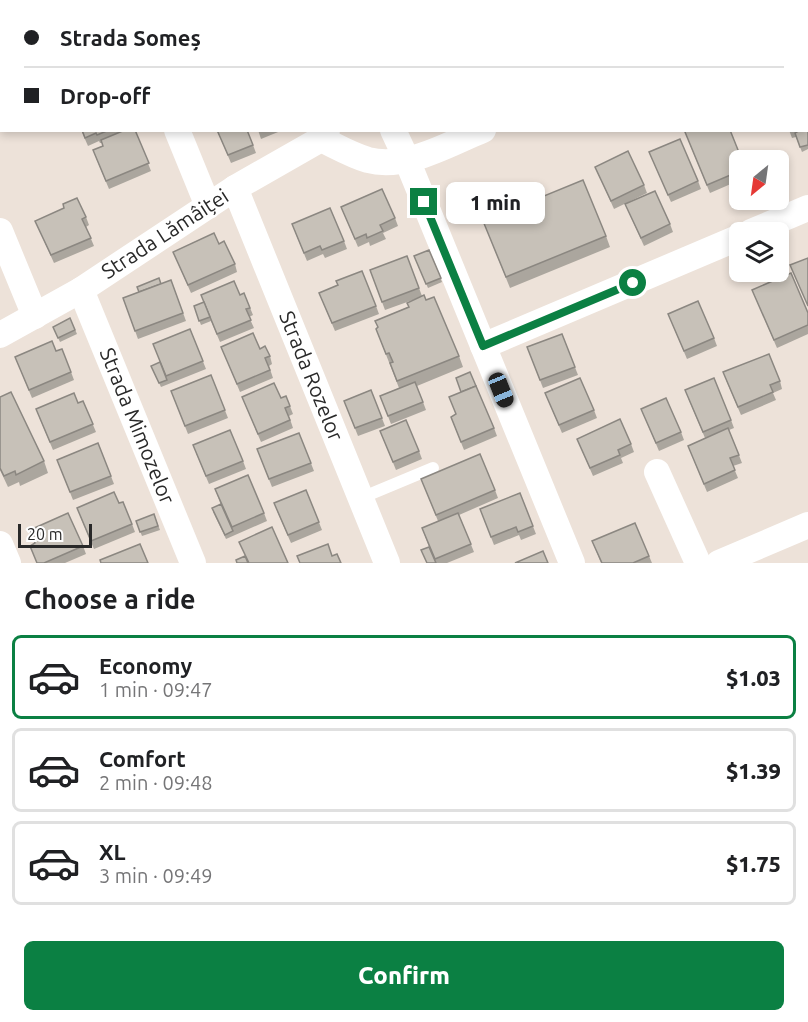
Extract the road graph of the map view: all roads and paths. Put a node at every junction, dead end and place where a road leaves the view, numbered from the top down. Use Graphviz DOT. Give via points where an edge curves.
graph roads {
  1 [pos="178,132"];
  2 [pos="394,132"];
  3 [pos="478,132"];
  4 [pos="324,135"];
  5 [pos="407,160"];
  6 [pos="234,188"];
  7 [pos="208,206"];
  8 [pos="808,208"];
  9 [pos="775,222"];
  10 [pos="0,231"];
  11 [pos="729,242"];
  12 [pos="81,290"];
  13 [pos="35,316"];
  14 [pos="0,335"];
  15 [pos="483,346"];
  16 [pos="433,468"];
  17 [pos="657,472"];
  18 [pos="361,498"];
  19 [pos="808,525"];
  20 [pos="0,544"];
  21 [pos="8,563"];
  22 [pos="193,563"];
  23 [pos="387,563"];
  24 [pos="572,563"];
  25 [pos="698,563"];
  26 [pos="719,563"];
  1 -- 7 [label="street"];
  2 -- 5 [label="street"];
  3 -- 5 [label="street"];
  4 -- 5 [label="street" via="367,159"];
  4 -- 6 [label="street, Strada Lămâiței"];
  5 -- 15 [label="street"];
  6 -- 7 [label="street, Strada Lămâiței"];
  6 -- 18 [label="street, Strada Rozelor"];
  7 -- 12 [label="street, Strada Lămâiței"];
  8 -- 9 [label="street"];
  10 -- 13 [label="street"];
  11 -- 15 [label="street"];
  12 -- 13 [label="street, Strada Lămâiței"];
  12 -- 22 [label="street, Strada Mimozelor"];
  13 -- 14 [label="street, Strada Lămâiței"];
  15 -- 24 [label="street"];
  16 -- 18 [label="lane"];
  17 -- 25 [label="street"];
  18 -- 23 [label="street, Strada Rozelor"];
  19 -- 26 [label="street"];
  20 -- 21 [label="street"];
}
